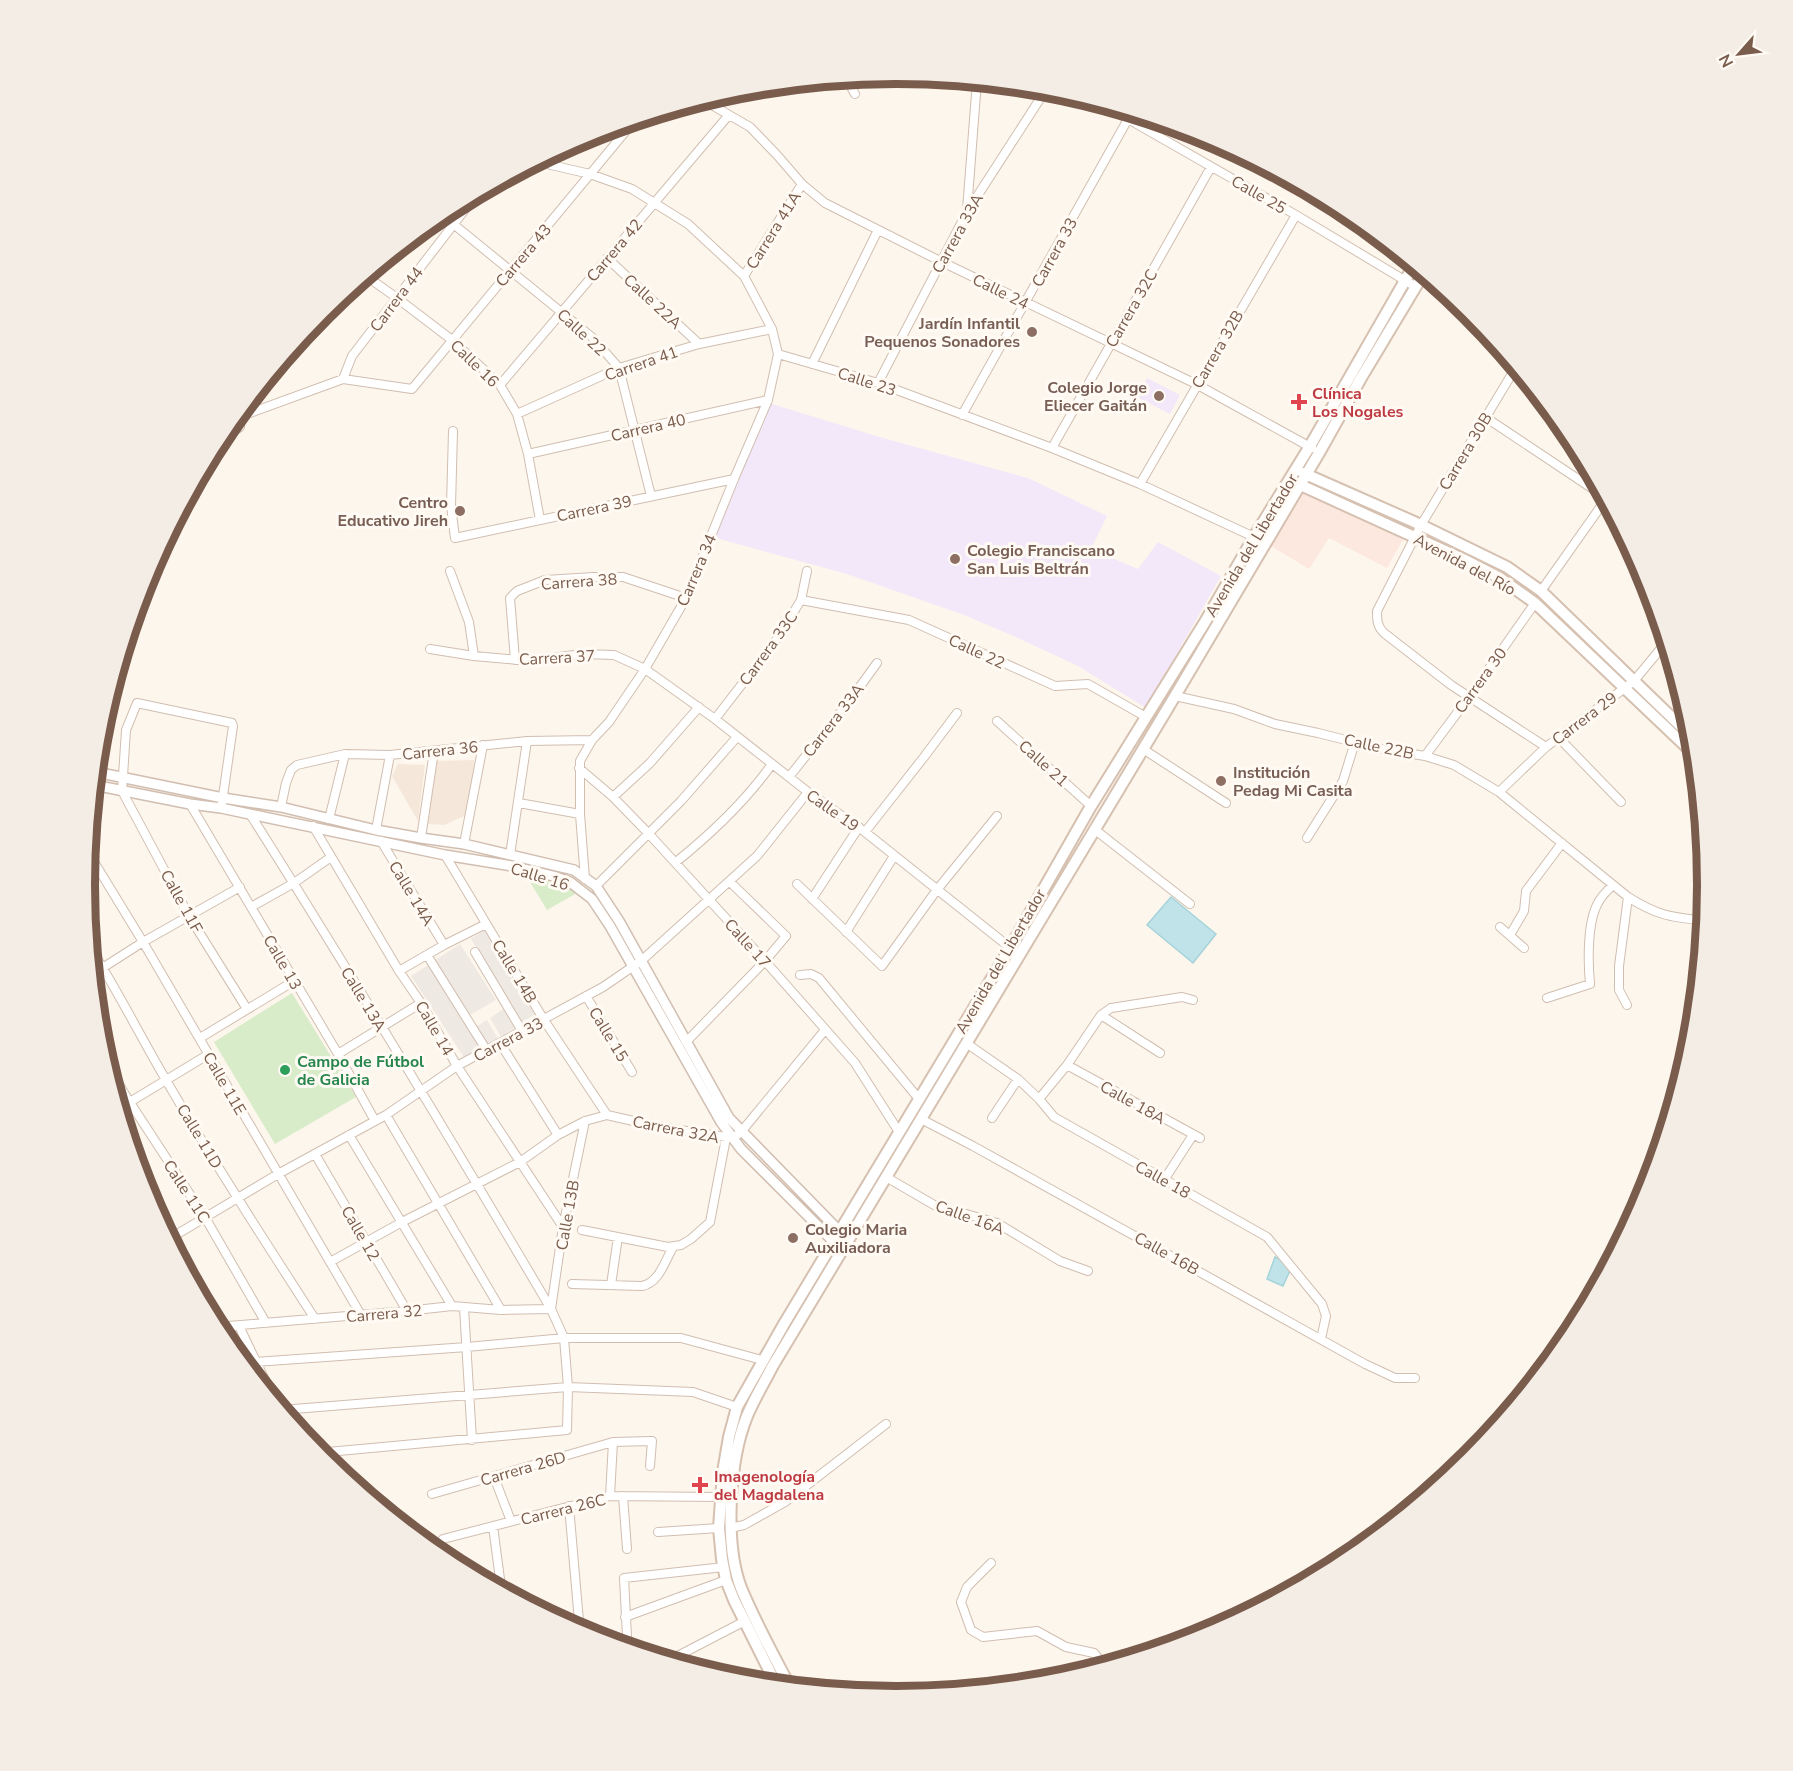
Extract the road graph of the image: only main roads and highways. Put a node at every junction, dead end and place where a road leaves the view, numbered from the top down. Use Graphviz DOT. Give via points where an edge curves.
graph roads {
  1 [pos="1411,271"];
  2 [pos="1420,279"];
  3 [pos="1296,469"];
  4 [pos="1306,475"];
  5 [pos="1290,480"];
  6 [pos="1300,486"];
  7 [pos="1629,684"];
  8 [pos="1683,730"];
  9 [pos="1685,745"];
  10 [pos="1014,951"];
  11 [pos="725,1528"];
  12 [pos="773,1677"];
  13 [pos="785,1679"];
  1 -- 3 [label="main road, Avenida del Libertador"];
  2 -- 4 [label="main road, Avenida del Libertador"];
  3 -- 4 [label="main road, Avenida del Río"];
  3 -- 5 [label="main road, Avenida del Libertador"];
  4 -- 6 [label="main road, Avenida del Libertador"];
  4 -- 7 [label="main road, Avenida del Río" via="1506,567 1541,591"];
  5 -- 6 [label="main road, Avenida del Río"];
  5 -- 10 [label="main road, Avenida del Libertador" via="1091,806"];
  6 -- 7 [label="main road, Avenida del Río" via="1500,578"];
  6 -- 10 [label="main road, Avenida del Libertador" via="1095,829"];
  7 -- 8 [label="main road, Avenida del Río"];
  7 -- 9 [label="main road, Avenida del Río"];
  10 -- 11 [label="main road, Avenida del Libertador" via="966,1043 772,1367 740,1440"];
  10 -- 11 [label="main road, Avenida del Libertador" via="919,1099 737,1407 723,1472"];
  11 -- 12 [label="main road, Avenida del Libertador" via="726,1580"];
  11 -- 13 [label="main road, Avenida del Libertador" via="741,1587"];
}
